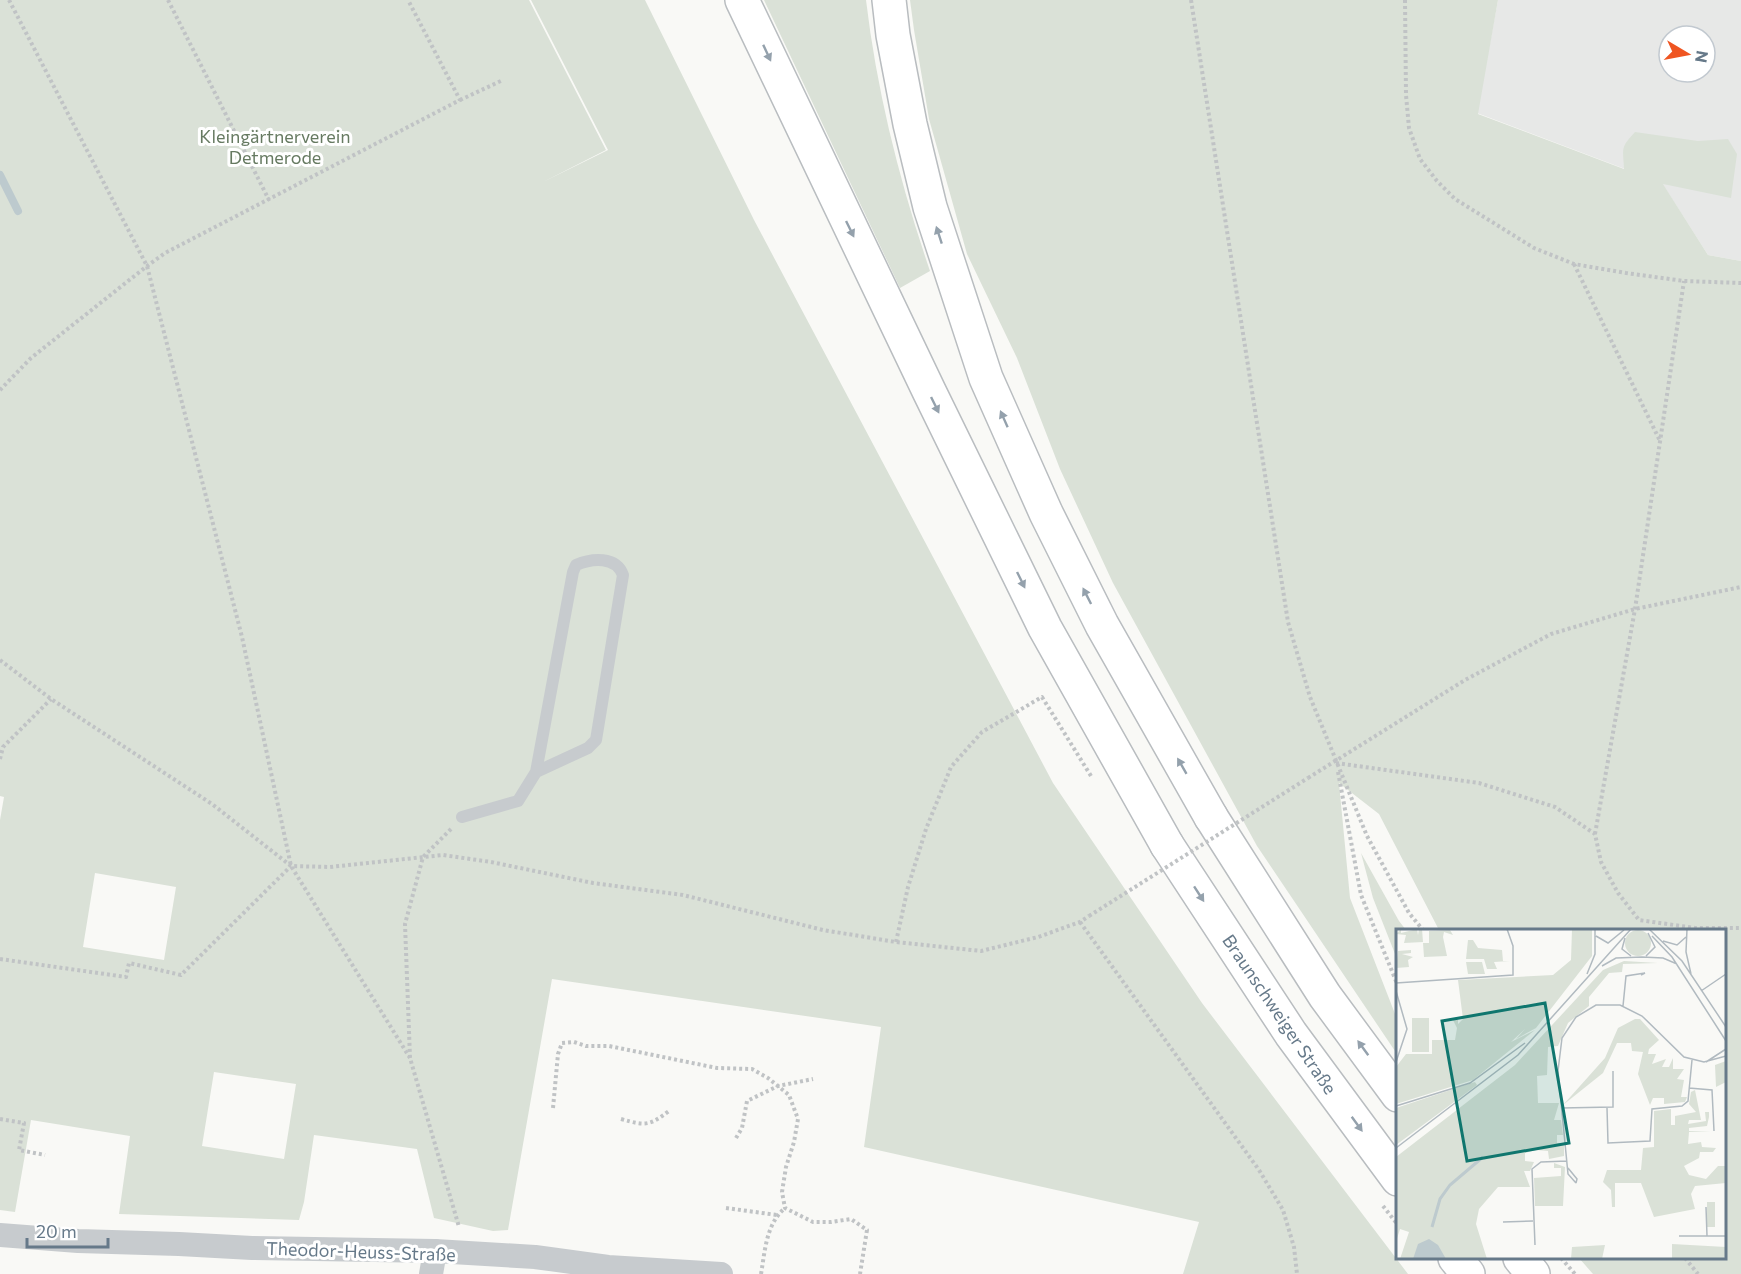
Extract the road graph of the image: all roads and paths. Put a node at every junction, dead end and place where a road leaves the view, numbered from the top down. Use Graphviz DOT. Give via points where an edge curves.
graph roads {
  1 [pos="9,0"];
  2 [pos="168,0"];
  3 [pos="408,0"];
  4 [pos="742,0"];
  5 [pos="889,0"];
  6 [pos="1191,0"];
  7 [pos="1405,0"];
  8 [pos="503,80"];
  9 [pos="460,100"];
  10 [pos="269,200"];
  11 [pos="1574,264"];
  12 [pos="147,266"];
  13 [pos="1684,281"];
  14 [pos="1741,283"];
  15 [pos="0,390"];
  16 [pos="1660,442"];
  17 [pos="1741,587"];
  18 [pos="1635,609"];
  19 [pos="0,660"];
  20 [pos="1042,697"];
  21 [pos="51,699"];
  22 [pos="0,759"];
  23 [pos="1336,762"];
  24 [pos="536,772"];
  25 [pos="462,817"];
  26 [pos="1595,834"];
  27 [pos="423,857"];
  28 [pos="291,866"];
  29 [pos="1080,922"];
  30 [pos="1741,928"];
  31 [pos="1422,929"];
  32 [pos="896,942"];
  33 [pos="0,959"];
  34 [pos="1396,981"];
  35 [pos="410,1058"];
  36 [pos="813,1079"];
  37 [pos="778,1086"];
  38 [pos="1396,1092"];
  39 [pos="554,1108"];
  40 [pos="669,1111"];
  41 [pos="0,1119"];
  42 [pos="621,1119"];
  43 [pos="736,1138"];
  44 [pos="45,1155"];
  45 [pos="1396,1176"];
  46 [pos="726,1208"];
  47 [pos="785,1208"];
  48 [pos="777,1215"];
  49 [pos="0,1235"];
  50 [pos="467,1254"];
  51 [pos="1457,1259"];
  52 [pos="1522,1259"];
  53 [pos="1564,1259"];
  54 [pos="1687,1259"];
  55 [pos="433,1262"];
  56 [pos="722,1274"];
  57 [pos="762,1274"];
  58 [pos="860,1274"];
  59 [pos="1297,1274"];
  60 [pos="1468,1274"];
  61 [pos="1533,1274"];
  62 [pos="1575,1274"];
  63 [pos="1698,1274"];
  1 -- 12 [label="path"];
  2 -- 10 [label="path"];
  3 -- 9 [label="path"];
  4 -- 45 [label="highway, Braunschweiger Straße, one-way" via="1045,628 1167,845 1291,1034"];
  38 -- 5 [label="highway, one-way" via="1325,996 1211,817 1102,625 1046,513 986,378 930,207 910,124"];
  6 -- 23 [label="path" via="1288,622 1310,697"];
  7 -- 11 [label="path" via="1409,128 1420,159 1455,199 1534,248"];
  8 -- 9 [label="path"];
  9 -- 10 [label="path"];
  10 -- 12 [label="path"];
  11 -- 13 [label="path"];
  11 -- 16 [label="path"];
  12 -- 15 [label="path" via="31,358"];
  12 -- 28 [label="path" via="242,637"];
  13 -- 14 [label="path"];
  13 -- 16 [label="path"];
  16 -- 18 [label="path"];
  17 -- 18 [label="path"];
  18 -- 23 [label="path" via="1551,634 1465,680"];
  18 -- 26 [label="path"];
  19 -- 21 [label="path"];
  20 -- 32 [label="path" via="982,732 951,767 908,886"];
  21 -- 22 [label="path" via="3,747"];
  21 -- 28 [label="path" via="212,804"];
  23 -- 26 [label="path" via="1479,783 1555,807"];
  23 -- 29 [label="path, bridge"];
  23 -- 31 [label="path" via="1367,836 1409,913"];
  23 -- 34 [label="path" via="1361,895"];
  24 -- 24 [label="lane" via="573,572 576,565 586,561 610,561 620,567 623,575 596,740 588,748"];
  24 -- 25 [label="lane" via="518,801"];
  25 -- 27 [label="path"];
  26 -- 30 [label="path" via="1601,862 1639,920 1695,928"];
  27 -- 28 [label="path" via="330,867"];
  27 -- 32 [label="path" via="443,855 491,862 593,883 683,895 823,930"];
  27 -- 35 [label="path" via="405,924"];
  28 -- 33 [label="path" via="181,975 129,963 126,977"];
  28 -- 35 [label="path"];
  29 -- 32 [label="path" via="981,951"];
  29 -- 59 [label="path" via="1259,1170 1282,1210 1294,1247"];
  35 -- 50 [label="path"];
  36 -- 37 [label="path"];
  37 -- 39 [label="path" via="752,1069 717,1068 609,1046 562,1042"];
  37 -- 43 [label="path" via="747,1101"];
  37 -- 47 [label="path" via="789,1095 798,1119 782,1192"];
  40 -- 42 [label="path" via="653,1123"];
  41 -- 44 [label="path" via="24,1123 20,1150"];
  46 -- 48 [label="path"];
  47 -- 48 [label="path"];
  47 -- 58 [label="path" via="813,1222 851,1219 867,1230"];
  48 -- 57 [label="path" via="765,1246"];
  49 -- 55 [label="street, Theodor-Heuss-Straße"];
  50 -- 55 [label="street, Theodor-Heuss-Straße"];
  50 -- 56 [label="street, Theodor-Heuss-Straße"];
  51 -- 60 [label="highway"];
  52 -- 61 [label="highway"];
  53 -- 62 [label="path"];
  54 -- 63 [label="path"];
}
